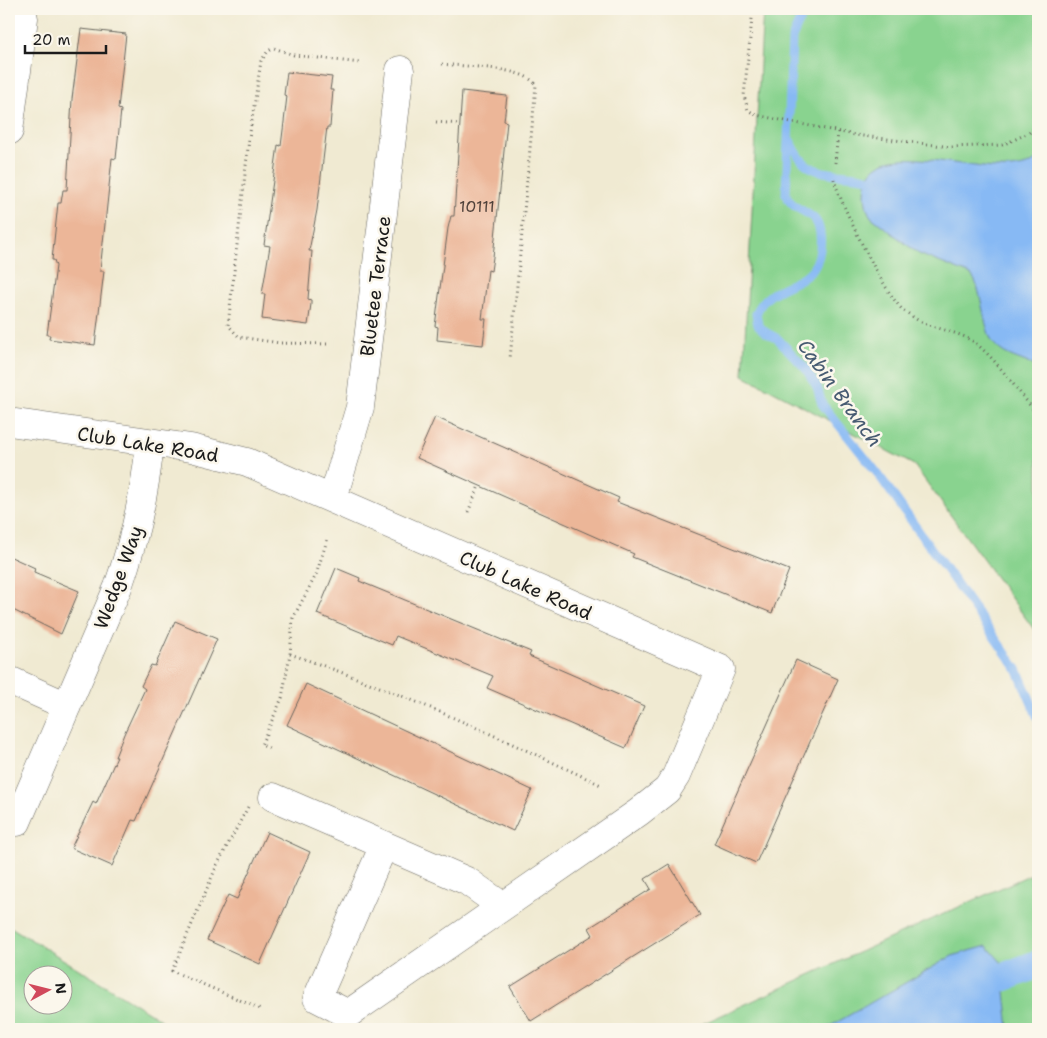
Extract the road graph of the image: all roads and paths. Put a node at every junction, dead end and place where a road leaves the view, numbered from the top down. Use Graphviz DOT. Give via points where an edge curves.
graph roads {
  1 [pos="753,9"];
  2 [pos="24,18"];
  3 [pos="360,63"];
  4 [pos="442,64"];
  5 [pos="400,70"];
  6 [pos="436,122"];
  7 [pos="460,124"];
  8 [pos="1038,124"];
  9 [pos="9,131"];
  10 [pos="838,132"];
  11 [pos="835,163"];
  12 [pos="834,179"];
  13 [pos="327,344"];
  14 [pos="510,359"];
  15 [pos="1038,415"];
  16 [pos="9,422"];
  17 [pos="150,442"];
  18 [pos="479,486"];
  19 [pos="333,498"];
  20 [pos="468,512"];
  21 [pos="327,540"];
  22 [pos="290,654"];
  23 [pos="9,680"];
  24 [pos="67,706"];
  25 [pos="268,748"];
  26 [pos="601,785"];
  27 [pos="261,801"];
  28 [pos="17,822"];
  29 [pos="384,845"];
  30 [pos="502,906"];
  31 [pos="263,1010"];
  1 -- 10 [label="path" via="744,96 748,110 756,116"];
  2 -- 9 [label="street"];
  3 -- 13 [label="path" via="300,56 274,48 261,61 232,283 228,325 239,337 280,343"];
  4 -- 14 [label="path" via="511,71 524,75 536,85"];
  5 -- 19 [label="street, Bluetee Terrace" via="360,407"];
  6 -- 7 [label="path"];
  8 -- 10 [label="path" via="1014,142 980,147 911,144"];
  10 -- 11 [label="path"];
  12 -- 15 [label="path" via="844,207 894,300 927,324 967,337 979,346"];
  16 -- 17 [label="street, Club Lake Road"];
  17 -- 19 [label="street, Club Lake Road" via="247,462"];
  17 -- 24 [label="street, Wedge Way" via="141,510 132,548"];
  18 -- 20 [label="path"];
  19 -- 30 [label="street, Club Lake Road" via="721,669 676,776 667,790"];
  21 -- 22 [label="path" via="316,575 293,618"];
  22 -- 25 [label="path" via="282,698 261,745"];
  22 -- 26 [label="path" via="453,718"];
  23 -- 24 [label="street"];
  24 -- 28 [label="street, Wedge Way"];
  27 -- 29 [label="street"];
  27 -- 31 [label="path" via="217,864 172,971"];
  29 -- 30 [label="street" via="467,882"];
  29 -- 30 [label="street, Club Lake Road" via="318,998 348,1014"];
}
